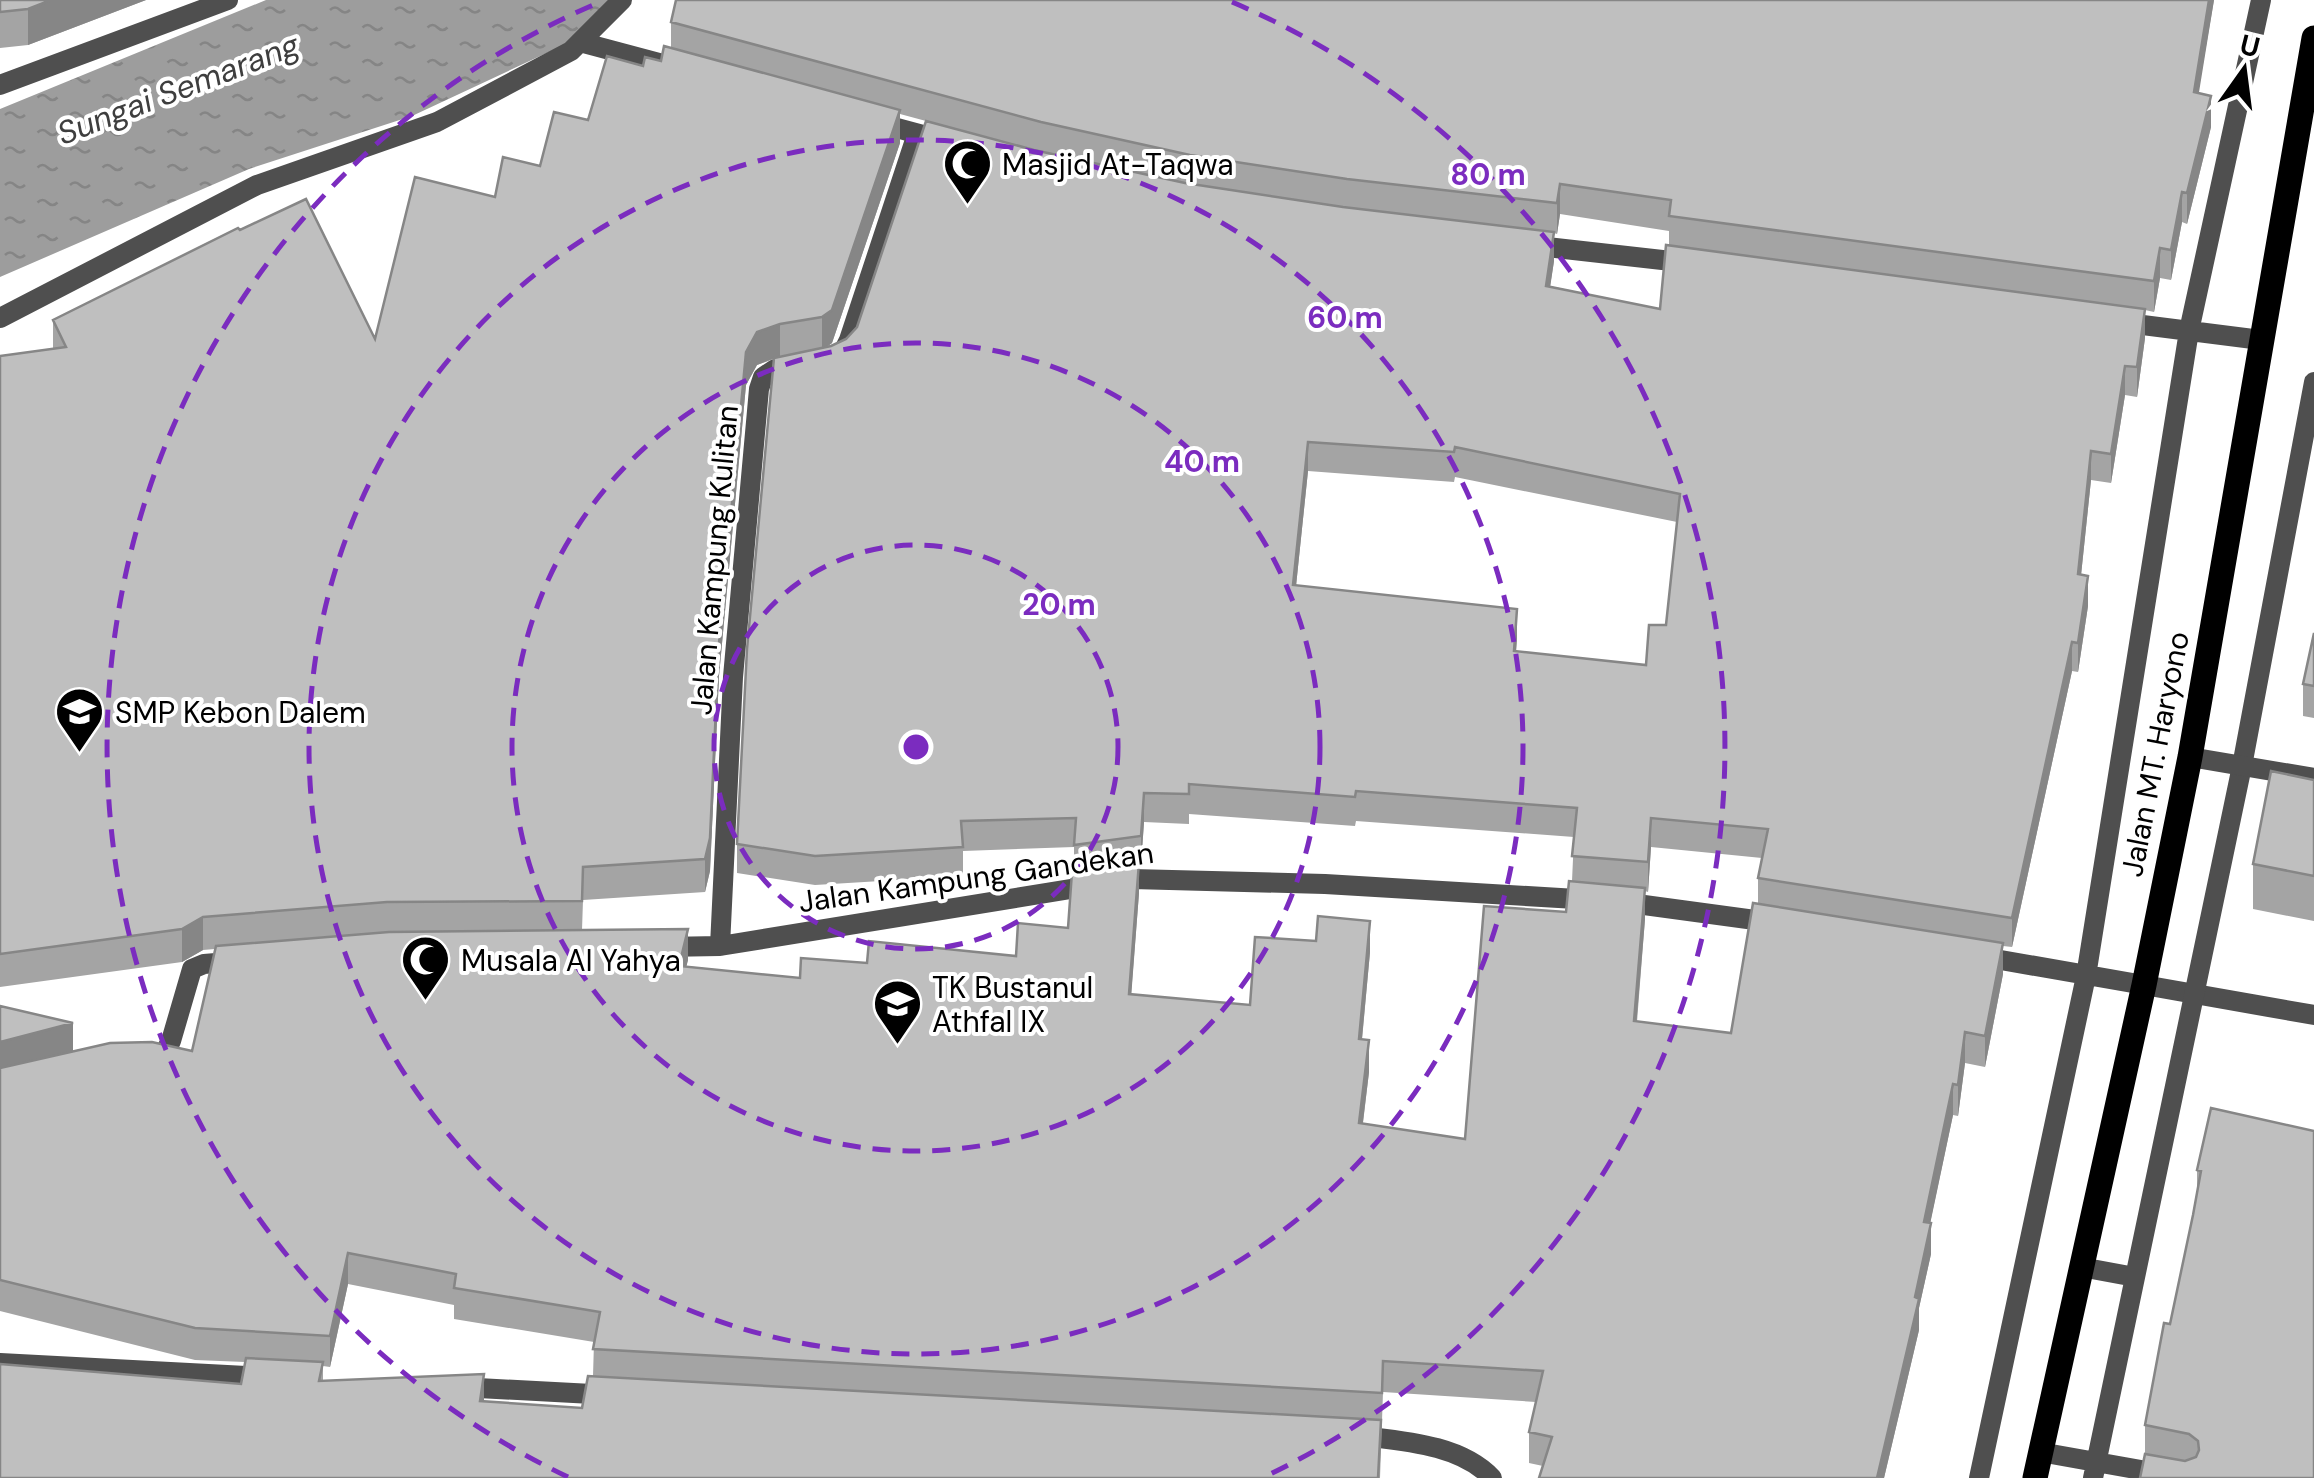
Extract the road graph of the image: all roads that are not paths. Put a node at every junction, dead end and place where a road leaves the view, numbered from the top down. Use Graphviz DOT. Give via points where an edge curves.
graph roads {
  1 [pos="228,0"];
  2 [pos="622,0"];
  3 [pos="2260,0"];
  4 [pos="2314,41"];
  5 [pos="576,46"];
  6 [pos="688,72"];
  7 [pos="0,86"];
  8 [pos="848,115"];
  9 [pos="917,134"];
  10 [pos="968,148"];
  11 [pos="1516,243"];
  12 [pos="1706,265"];
  13 [pos="0,318"];
  14 [pos="2094,318"];
  15 [pos="2189,331"];
  16 [pos="2261,340"];
  17 [pos="2314,382"];
  18 [pos="2190,756"];
  19 [pos="2242,766"];
  20 [pos="2314,778"];
  21 [pos="1792,926"];
  22 [pos="720,946"];
  23 [pos="642,947"];
  24 [pos="1963,954"];
  25 [pos="262,959"];
  26 [pos="2086,976"];
  27 [pos="2144,985"];
  28 [pos="2192,994"];
  29 [pos="2314,1015"];
  30 [pos="122,1060"];
  31 [pos="2081,1268"];
  32 [pos="2135,1278"];
  33 [pos="0,1363"];
  34 [pos="297,1379"];
  35 [pos="435,1386"];
  36 [pos="633,1396"];
  37 [pos="1326,1433"];
  38 [pos="2040,1452"];
  39 [pos="2094,1470"];
  40 [pos="1492,1478"];
  41 [pos="1979,1478"];
  42 [pos="2035,1478"];
  43 [pos="2186,1478"];
  1 -- 7 [label="street"];
  2 -- 5 [label="street"];
  3 -- 15 [label="street"];
  4 -- 16 [label="main road, Jalan MT. Haryono"];
  5 -- 6 [label="street"];
  5 -- 13 [label="street" via="437,122 257,185"];
  8 -- 9 [label="street"];
  9 -- 10 [label="street"];
  9 -- 22 [label="street, Jalan Kampung Kulitan" via="844,351 826,364 775,369 758,389 733,677"];
  11 -- 12 [label="street"];
  14 -- 15 [label="street"];
  15 -- 16 [label="street"];
  15 -- 26 [label="street"];
  16 -- 18 [label="main road, Jalan MT. Haryono"];
  17 -- 19 [label="street"];
  18 -- 19 [label="street"];
  18 -- 27 [label="main road, Jalan MT. Haryono"];
  19 -- 20 [label="street"];
  19 -- 28 [label="street"];
  21 -- 22 [label="street, Jalan Kampung Gandekan" via="1615,901 1132,879"];
  22 -- 23 [label="street, Jalan Kampung Gandekan"];
  24 -- 26 [label="street"];
  25 -- 30 [label="street" via="192,969 163,1056"];
  26 -- 27 [label="street"];
  26 -- 41 [label="street"];
  27 -- 28 [label="street"];
  27 -- 31 [label="main road, Jalan MT. Haryono"];
  28 -- 29 [label="street"];
  28 -- 32 [label="street"];
  31 -- 32 [label="street"];
  31 -- 38 [label="main road, Jalan MT. Haryono"];
  32 -- 39 [label="street"];
  33 -- 34 [label="street"];
  35 -- 36 [label="street"];
  37 -- 40 [label="street" via="1462,1456"];
  38 -- 39 [label="street"];
  38 -- 42 [label="main road, Jalan MT. Haryono"];
  39 -- 43 [label="street"];
}
